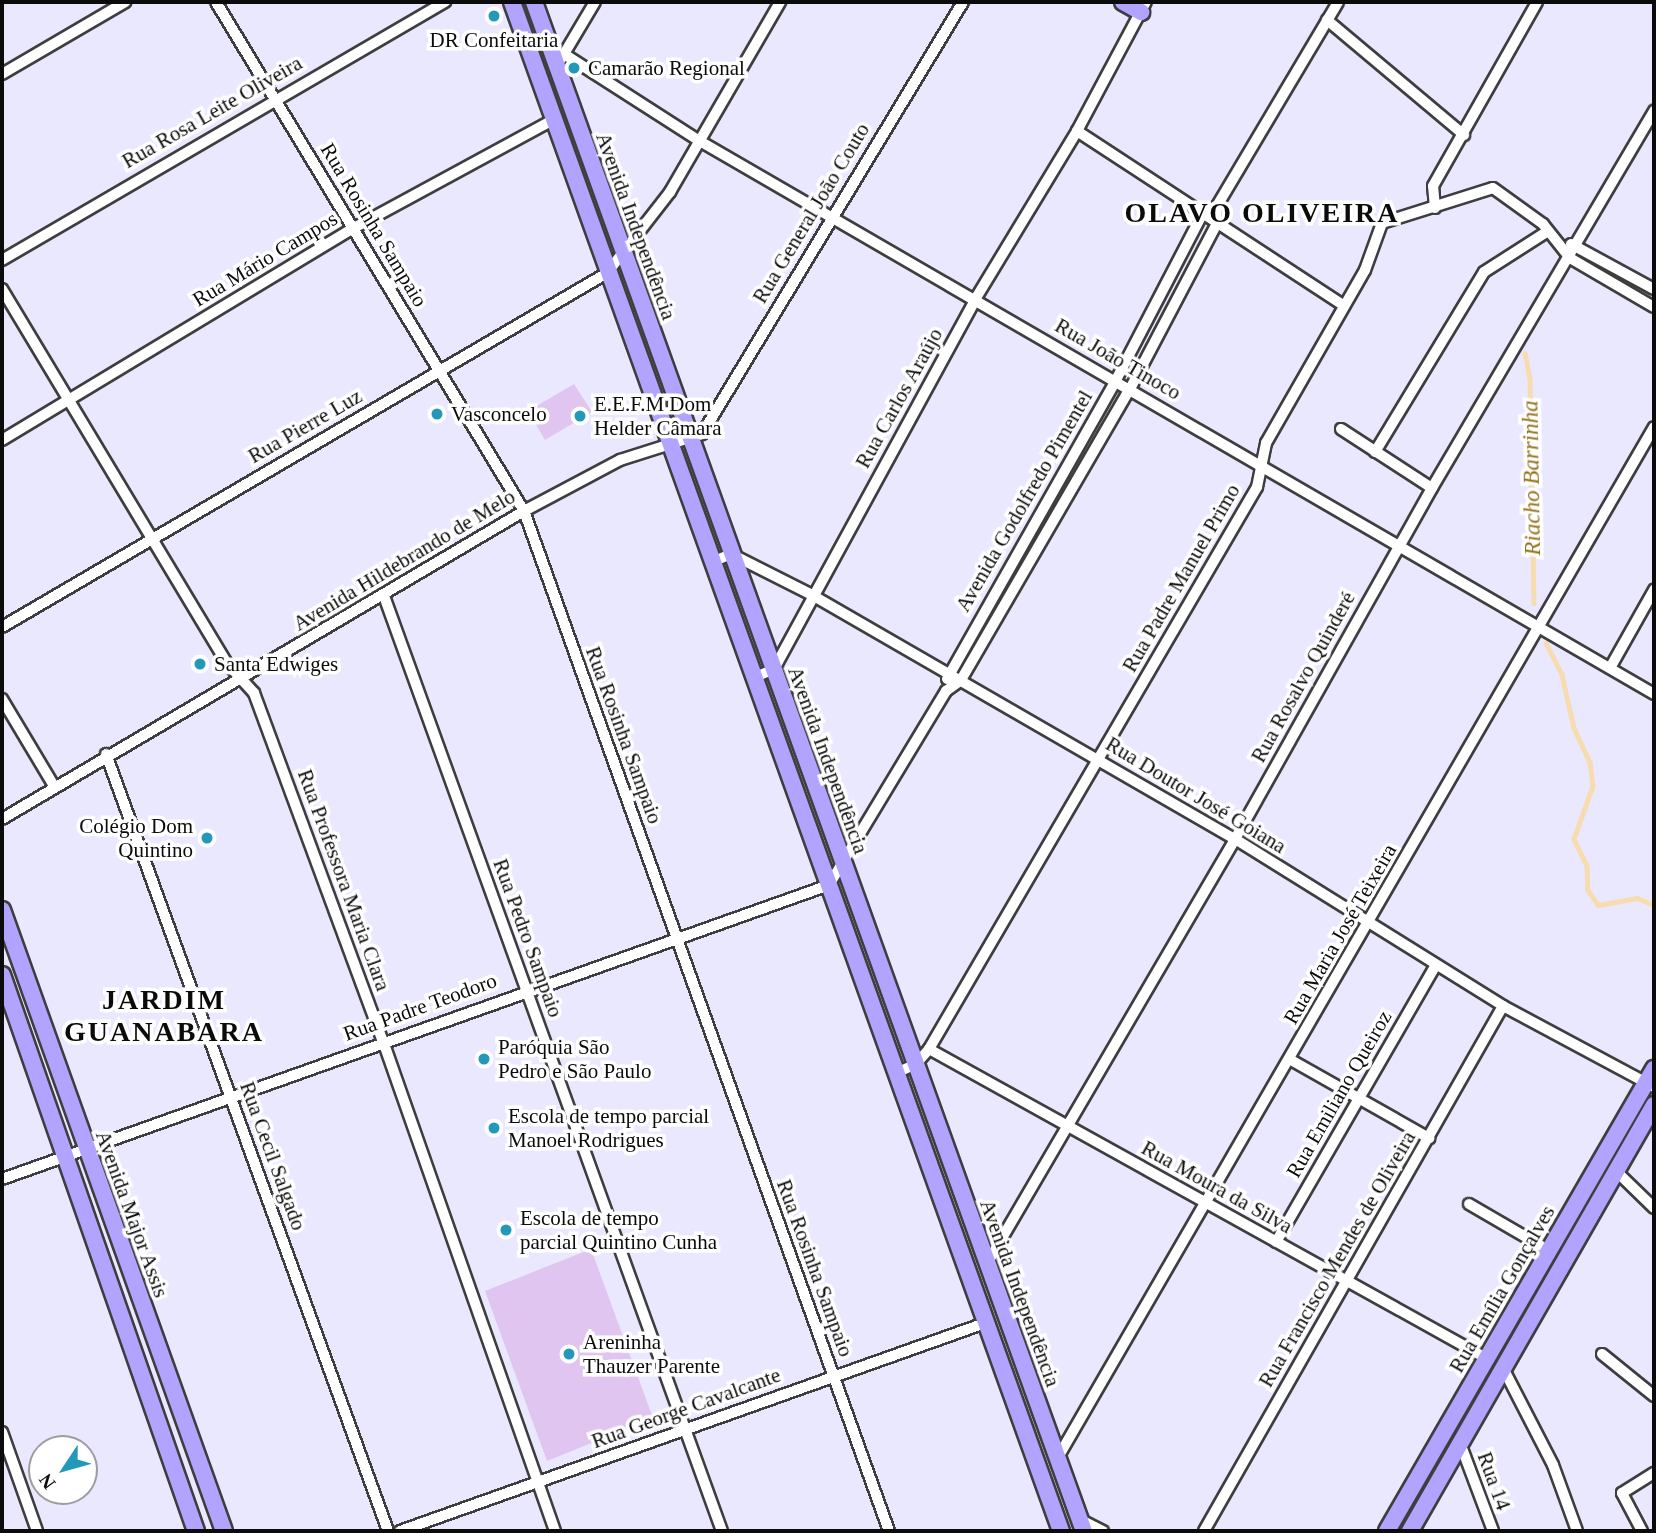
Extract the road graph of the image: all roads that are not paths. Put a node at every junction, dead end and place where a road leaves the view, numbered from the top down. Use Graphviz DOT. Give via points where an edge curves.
graph roads {
  1 [pos="125,2"];
  2 [pos="216,2"];
  3 [pos="444,2"];
  4 [pos="512,2"];
  5 [pos="534,2"];
  6 [pos="595,2"];
  7 [pos="780,2"];
  8 [pos="963,2"];
  9 [pos="1122,2"];
  10 [pos="1338,2"];
  11 [pos="1536,2"];
  12 [pos="1143,7"];
  13 [pos="1327,20"];
  14 [pos="560,60"];
  15 [pos="2,74"];
  16 [pos="274,97"];
  17 [pos="1654,111"];
  18 [pos="553,120"];
  19 [pos="1077,131"];
  20 [pos="1464,135"];
  21 [pos="698,139"];
  22 [pos="1435,208"];
  23 [pos="831,215"];
  24 [pos="1209,220"];
  25 [pos="352,229"];
  26 [pos="1548,231"];
  27 [pos="1558,241"];
  28 [pos="1578,245"];
  29 [pos="624,253"];
  30 [pos="1570,258"];
  31 [pos="2,260"];
  32 [pos="607,273"];
  33 [pos="2,289"];
  34 [pos="1654,289"];
  35 [pos="976,298"];
  36 [pos="1344,306"];
  37 [pos="1654,307"];
  38 [pos="440,370"];
  39 [pos="1116,380"];
  40 [pos="1130,389"];
  41 [pos="68,401"];
  42 [pos="1654,428"];
  43 [pos="1341,429"];
  44 [pos="2,440"];
  45 [pos="689,440"];
  46 [pos="668,444"];
  47 [pos="1375,452"];
  48 [pos="1262,464"];
  49 [pos="1432,488"];
  50 [pos="524,511"];
  51 [pos="1028,531"];
  52 [pos="149,539"];
  53 [pos="1041,539"];
  54 [pos="1399,545"];
  55 [pos="730,554"];
  56 [pos="712,562"];
  57 [pos="1654,590"];
  58 [pos="384,596"];
  59 [pos="812,596"];
  60 [pos="1538,626"];
  61 [pos="2,627"];
  62 [pos="1609,668"];
  63 [pos="774,669"];
  64 [pos="948,672"];
  65 [pos="241,678"];
  66 [pos="753,678"];
  67 [pos="961,680"];
  68 [pos="946,691"];
  69 [pos="1654,694"];
  70 [pos="2,699"];
  71 [pos="106,754"];
  72 [pos="1098,760"];
  73 [pos="54,786"];
  74 [pos="2,819"];
  75 [pos="1235,839"];
  76 [pos="843,863"];
  77 [pos="829,885"];
  78 [pos="2,910"];
  79 [pos="1369,923"];
  80 [pos="677,939"];
  81 [pos="1436,965"];
  82 [pos="2,975"];
  83 [pos="526,989"];
  84 [pos="1503,1006"];
  85 [pos="383,1041"];
  86 [pos="929,1049"];
  87 [pos="1291,1060"];
  88 [pos="916,1064"];
  89 [pos="1654,1069"];
  90 [pos="896,1073"];
  91 [pos="1650,1086"];
  92 [pos="230,1096"];
  93 [pos="1359,1098"];
  94 [pos="1654,1105"];
  95 [pos="1067,1127"];
  96 [pos="1429,1138"];
  97 [pos="86,1147"];
  98 [pos="63,1155"];
  99 [pos="1616,1171"];
  100 [pos="2,1179"];
  101 [pos="1469,1204"];
  102 [pos="1207,1205"];
  103 [pos="1654,1208"];
  104 [pos="1276,1242"];
  105 [pos="1548,1250"];
  106 [pos="988,1262"];
  107 [pos="1348,1280"];
  108 [pos="1530,1282"];
  109 [pos="1548,1292"];
  110 [pos="985,1323"];
  111 [pos="1602,1354"];
  112 [pos="1486,1358"];
  113 [pos="164,1368"];
  114 [pos="1503,1368"];
  115 [pos="833,1374"];
  116 [pos="141,1376"];
  117 [pos="1654,1396"];
  118 [pos="686,1429"];
  119 [pos="2,1432"];
  120 [pos="1460,1443"];
  121 [pos="1057,1459"];
  122 [pos="1654,1473"];
  123 [pos="537,1482"];
  124 [pos="1082,1525"];
  125 [pos="37,1531"];
  126 [pos="196,1531"];
  127 [pos="224,1531"];
  128 [pos="388,1531"];
  129 [pos="400,1531"];
  130 [pos="555,1531"];
  131 [pos="722,1531"];
  132 [pos="889,1531"];
  133 [pos="1061,1531"];
  134 [pos="1103,1531"];
  135 [pos="1204,1531"];
  136 [pos="1387,1531"];
  137 [pos="1410,1531"];
  138 [pos="1493,1531"];
  139 [pos="1577,1531"];
  140 [pos="1642,1531"];
  1 -- 15 [label="street"];
  2 -- 16 [label="street, Rua Rosinha Sampaio"];
  3 -- 16 [label="street, Rua Rosa Leite Oliveira"];
  4 -- 18 [label="main road, Avenida Independência"];
  5 -- 14 [label="main road, Avenida Independência"];
  6 -- 14 [label="street"];
  7 -- 21 [label="street, Rua Pierre Luz"];
  8 -- 23 [label="street, Rua General João Couto"];
  9 -- 12 [label="main road"];
  10 -- 13 [label="street"];
  11 -- 20 [label="street"];
  12 -- 19 [label="street, Rua Carlos Araújo"];
  13 -- 20 [label="street"];
  13 -- 24 [label="street"];
  14 -- 21 [label="street, Rua João Tinoco"];
  14 -- 29 [label="main road, Avenida Independência"];
  16 -- 25 [label="street, Rua Rosinha Sampaio"];
  16 -- 31 [label="street, Rua Rosa Leite Oliveira"];
  17 -- 28 [label="street, Rua Rosalvo Quinderé"];
  18 -- 25 [label="street, Rua Mário Campos"];
  18 -- 32 [label="main road, Avenida Independência"];
  19 -- 24 [label="street"];
  19 -- 35 [label="street, Rua Carlos Araújo"];
  20 -- 22 [label="street" via="1433,186"];
  21 -- 23 [label="street, Rua João Tinoco"];
  21 -- 29 [label="street, Rua Pierre Luz" via="670,192"];
  22 -- 26 [label="street, Rua Padre Manuel Primo" via="1470,192 1493,188"];
  22 -- 36 [label="street, Rua Padre Manuel Primo" via="1382,223 1370,258"];
  23 -- 35 [label="street, Rua João Tinoco"];
  23 -- 45 [label="street, Rua General João Couto" via="705,429"];
  24 -- 36 [label="street"];
  24 -- 39 [label="street, Avenida Godolfredo Pimentel"];
  24 -- 40 [label="street, Avenida Godolfredo Pimentel"];
  25 -- 38 [label="street, Rua Rosinha Sampaio"];
  25 -- 41 [label="street, Rua Mário Campos"];
  26 -- 27 [label="street"];
  26 -- 47 [label="street" via="1484,272"];
  27 -- 28 [label="street"];
  27 -- 30 [label="street"];
  28 -- 30 [label="street, Rua Rosalvo Quinderé"];
  28 -- 34 [label="street"];
  29 -- 32 [label="street, Rua Pierre Luz"];
  29 -- 45 [label="main road, Avenida Independência"];
  30 -- 37 [label="street"];
  30 -- 49 [label="street, Rua Rosalvo Quinderé"];
  32 -- 38 [label="street, Rua Pierre Luz"];
  32 -- 46 [label="main road, Avenida Independência"];
  33 -- 41 [label="street, Rua Professora Maria Clara"];
  35 -- 39 [label="street, Rua João Tinoco"];
  35 -- 59 [label="street, Rua Carlos Araújo"];
  36 -- 48 [label="street, Rua Padre Manuel Primo" via="1266,443"];
  38 -- 50 [label="street, Rua Rosinha Sampaio"];
  38 -- 52 [label="street, Rua Pierre Luz"];
  39 -- 40 [label="street, Rua João Tinoco"];
  39 -- 51 [label="street, Avenida Godolfredo Pimentel"];
  40 -- 48 [label="street, Rua João Tinoco"];
  40 -- 53 [label="street, Avenida Godolfredo Pimentel"];
  41 -- 44 [label="street, Rua Mário Campos"];
  41 -- 52 [label="street, Rua Professora Maria Clara"];
  42 -- 60 [label="street, Rua Maria José Teixeira"];
  43 -- 47 [label="street"];
  45 -- 46 [label="street, Avenida Hildebrando de Melo"];
  45 -- 55 [label="main road, Avenida Independência"];
  46 -- 50 [label="street, Avenida Hildebrando de Melo" via="620,460"];
  46 -- 56 [label="main road, Avenida Independência"];
  47 -- 49 [label="street"];
  48 -- 54 [label="street, Rua João Tinoco"];
  48 -- 72 [label="street, Rua Padre Manuel Primo" via="1257,487"];
  49 -- 54 [label="street, Rua Rosalvo Quinderé"];
  50 -- 58 [label="street, Avenida Hildebrando de Melo"];
  50 -- 80 [label="street, Rua Rosinha Sampaio"];
  51 -- 53 [label="street"];
  51 -- 64 [label="street, Avenida Godolfredo Pimentel"];
  52 -- 61 [label="street, Rua Pierre Luz"];
  52 -- 65 [label="street, Rua Professora Maria Clara"];
  53 -- 67 [label="street, Avenida Godolfredo Pimentel"];
  54 -- 60 [label="street, Rua João Tinoco"];
  54 -- 75 [label="street, Rua Rosalvo Quinderé"];
  55 -- 56 [label="street"];
  55 -- 59 [label="street, Rua Doutor José Goiana"];
  55 -- 63 [label="main road, Avenida Independência"];
  56 -- 66 [label="main road, Avenida Independência"];
  57 -- 62 [label="street"];
  58 -- 65 [label="street, Avenida Hildebrando de Melo"];
  58 -- 83 [label="street, Rua Pedro Sampaio"];
  59 -- 63 [label="street, Rua Carlos Araújo"];
  59 -- 64 [label="street, Rua Doutor José Goiana"];
  60 -- 62 [label="street, Rua João Tinoco"];
  60 -- 79 [label="street, Rua Maria José Teixeira"];
  62 -- 69 [label="street, Rua João Tinoco"];
  63 -- 66 [label="street"];
  63 -- 76 [label="main road, Avenida Independência"];
  64 -- 67 [label="street, Rua Doutor José Goiana"];
  64 -- 68 [label="street"];
  65 -- 71 [label="street, Avenida Hildebrando de Melo"];
  65 -- 85 [label="street, Rua Professora Maria Clara" via="254,693"];
  66 -- 77 [label="main road, Avenida Independência"];
  67 -- 68 [label="street"];
  67 -- 72 [label="street, Rua Doutor José Goiana"];
  68 -- 76 [label="street"];
  70 -- 73 [label="street"];
  71 -- 73 [label="street, Avenida Hildebrando de Melo"];
  71 -- 92 [label="street, Rua Cecil Salgado"];
  72 -- 75 [label="street, Rua Doutor José Goiana"];
  72 -- 86 [label="street, Rua Padre Manuel Primo"];
  73 -- 74 [label="street, Avenida Hildebrando de Melo"];
  75 -- 79 [label="street, Rua Doutor José Goiana"];
  75 -- 95 [label="street, Rua Rosalvo Quinderé"];
  76 -- 77 [label="street"];
  76 -- 88 [label="main road, Avenida Independência"];
  77 -- 80 [label="street, Rua Padre Teodoro"];
  77 -- 90 [label="main road, Avenida Independência"];
  78 -- 97 [label="main road, Avenida Major Assis"];
  79 -- 81 [label="street, Rua Doutor José Goiana"];
  79 -- 87 [label="street, Rua Maria José Teixeira"];
  80 -- 83 [label="street, Rua Padre Teodoro"];
  80 -- 115 [label="street, Rua Rosinha Sampaio"];
  81 -- 84 [label="street, Rua Doutor José Goiana"];
  81 -- 93 [label="street, Rua Emiliano Queiroz"];
  82 -- 98 [label="main road"];
  83 -- 85 [label="street, Rua Padre Teodoro"];
  83 -- 118 [label="street, Rua Pedro Sampaio"];
  84 -- 91 [label="street, Rua Doutor José Goiana"];
  84 -- 96 [label="street, Rua Francisco Mendes de Oliveira"];
  85 -- 92 [label="street, Rua Padre Teodoro"];
  85 -- 123 [label="street, Rua Professora Maria Clara"];
  86 -- 88 [label="street, Rua Padre Manuel Primo"];
  86 -- 95 [label="street, Rua Moura da Silva"];
  87 -- 93 [label="street"];
  87 -- 102 [label="street, Rua Maria José Teixeira"];
  88 -- 90 [label="street, Rua Padre Manuel Primo"];
  88 -- 106 [label="main road, Avenida Independência"];
  89 -- 91 [label="main road, Rua Emília Gonçalves"];
  90 -- 110 [label="main road, Avenida Independência"];
  91 -- 105 [label="main road, Rua Emília Gonçalves"];
  92 -- 97 [label="street, Rua Padre Teodoro"];
  92 -- 128 [label="street, Rua Cecil Salgado"];
  93 -- 96 [label="street"];
  93 -- 104 [label="street, Rua Emiliano Queiroz"];
  94 -- 99 [label="main road, Rua Emília Gonçalves"];
  95 -- 102 [label="street, Rua Moura da Silva"];
  95 -- 106 [label="street, Rua Rosalvo Quinderé"];
  96 -- 107 [label="street, Rua Francisco Mendes de Oliveira"];
  97 -- 98 [label="street, Rua Padre Teodoro"];
  97 -- 113 [label="main road, Avenida Major Assis"];
  98 -- 100 [label="street, Rua Padre Teodoro"];
  98 -- 116 [label="main road"];
  99 -- 103 [label="street"];
  99 -- 109 [label="main road, Rua Emília Gonçalves"];
  101 -- 105 [label="street"];
  102 -- 104 [label="street, Rua Moura da Silva"];
  102 -- 121 [label="street, Rua Maria José Teixeira"];
  104 -- 107 [label="street, Rua Moura da Silva"];
  105 -- 108 [label="main road, Rua Emília Gonçalves"];
  106 -- 121 [label="main road, Avenida Independência"];
  107 -- 112 [label="street, Rua Moura da Silva"];
  107 -- 135 [label="street, Rua Francisco Mendes de Oliveira"];
  108 -- 109 [label="main road"];
  108 -- 112 [label="main road, Rua Emília Gonçalves"];
  109 -- 114 [label="main road, Rua Emília Gonçalves"];
  110 -- 115 [label="street, Rua George Cavalcante"];
  110 -- 133 [label="main road, Avenida Independência"];
  111 -- 117 [label="street"];
  112 -- 136 [label="main road, Rua Emília Gonçalves"];
  113 -- 116 [label="main road"];
  113 -- 127 [label="main road, Avenida Major Assis"];
  114 -- 120 [label="main road, Rua Emília Gonçalves"];
  114 -- 139 [label="street" via="1553,1465"];
  115 -- 118 [label="street, Rua George Cavalcante"];
  115 -- 132 [label="street, Rua Rosinha Sampaio"];
  116 -- 126 [label="main road"];
  118 -- 123 [label="street, Rua George Cavalcante"];
  118 -- 131 [label="street, Rua Pedro Sampaio"];
  119 -- 125 [label="street"];
  120 -- 137 [label="main road, Rua Emília Gonçalves"];
  120 -- 138 [label="street, Rua 14"];
  121 -- 124 [label="main road, Avenida Independência"];
  122 -- 140 [label="street" via="1622,1493"];
  123 -- 129 [label="street, Rua George Cavalcante"];
  123 -- 130 [label="street, Rua Professora Maria Clara"];
  124 -- 134 [label="street"];
}
